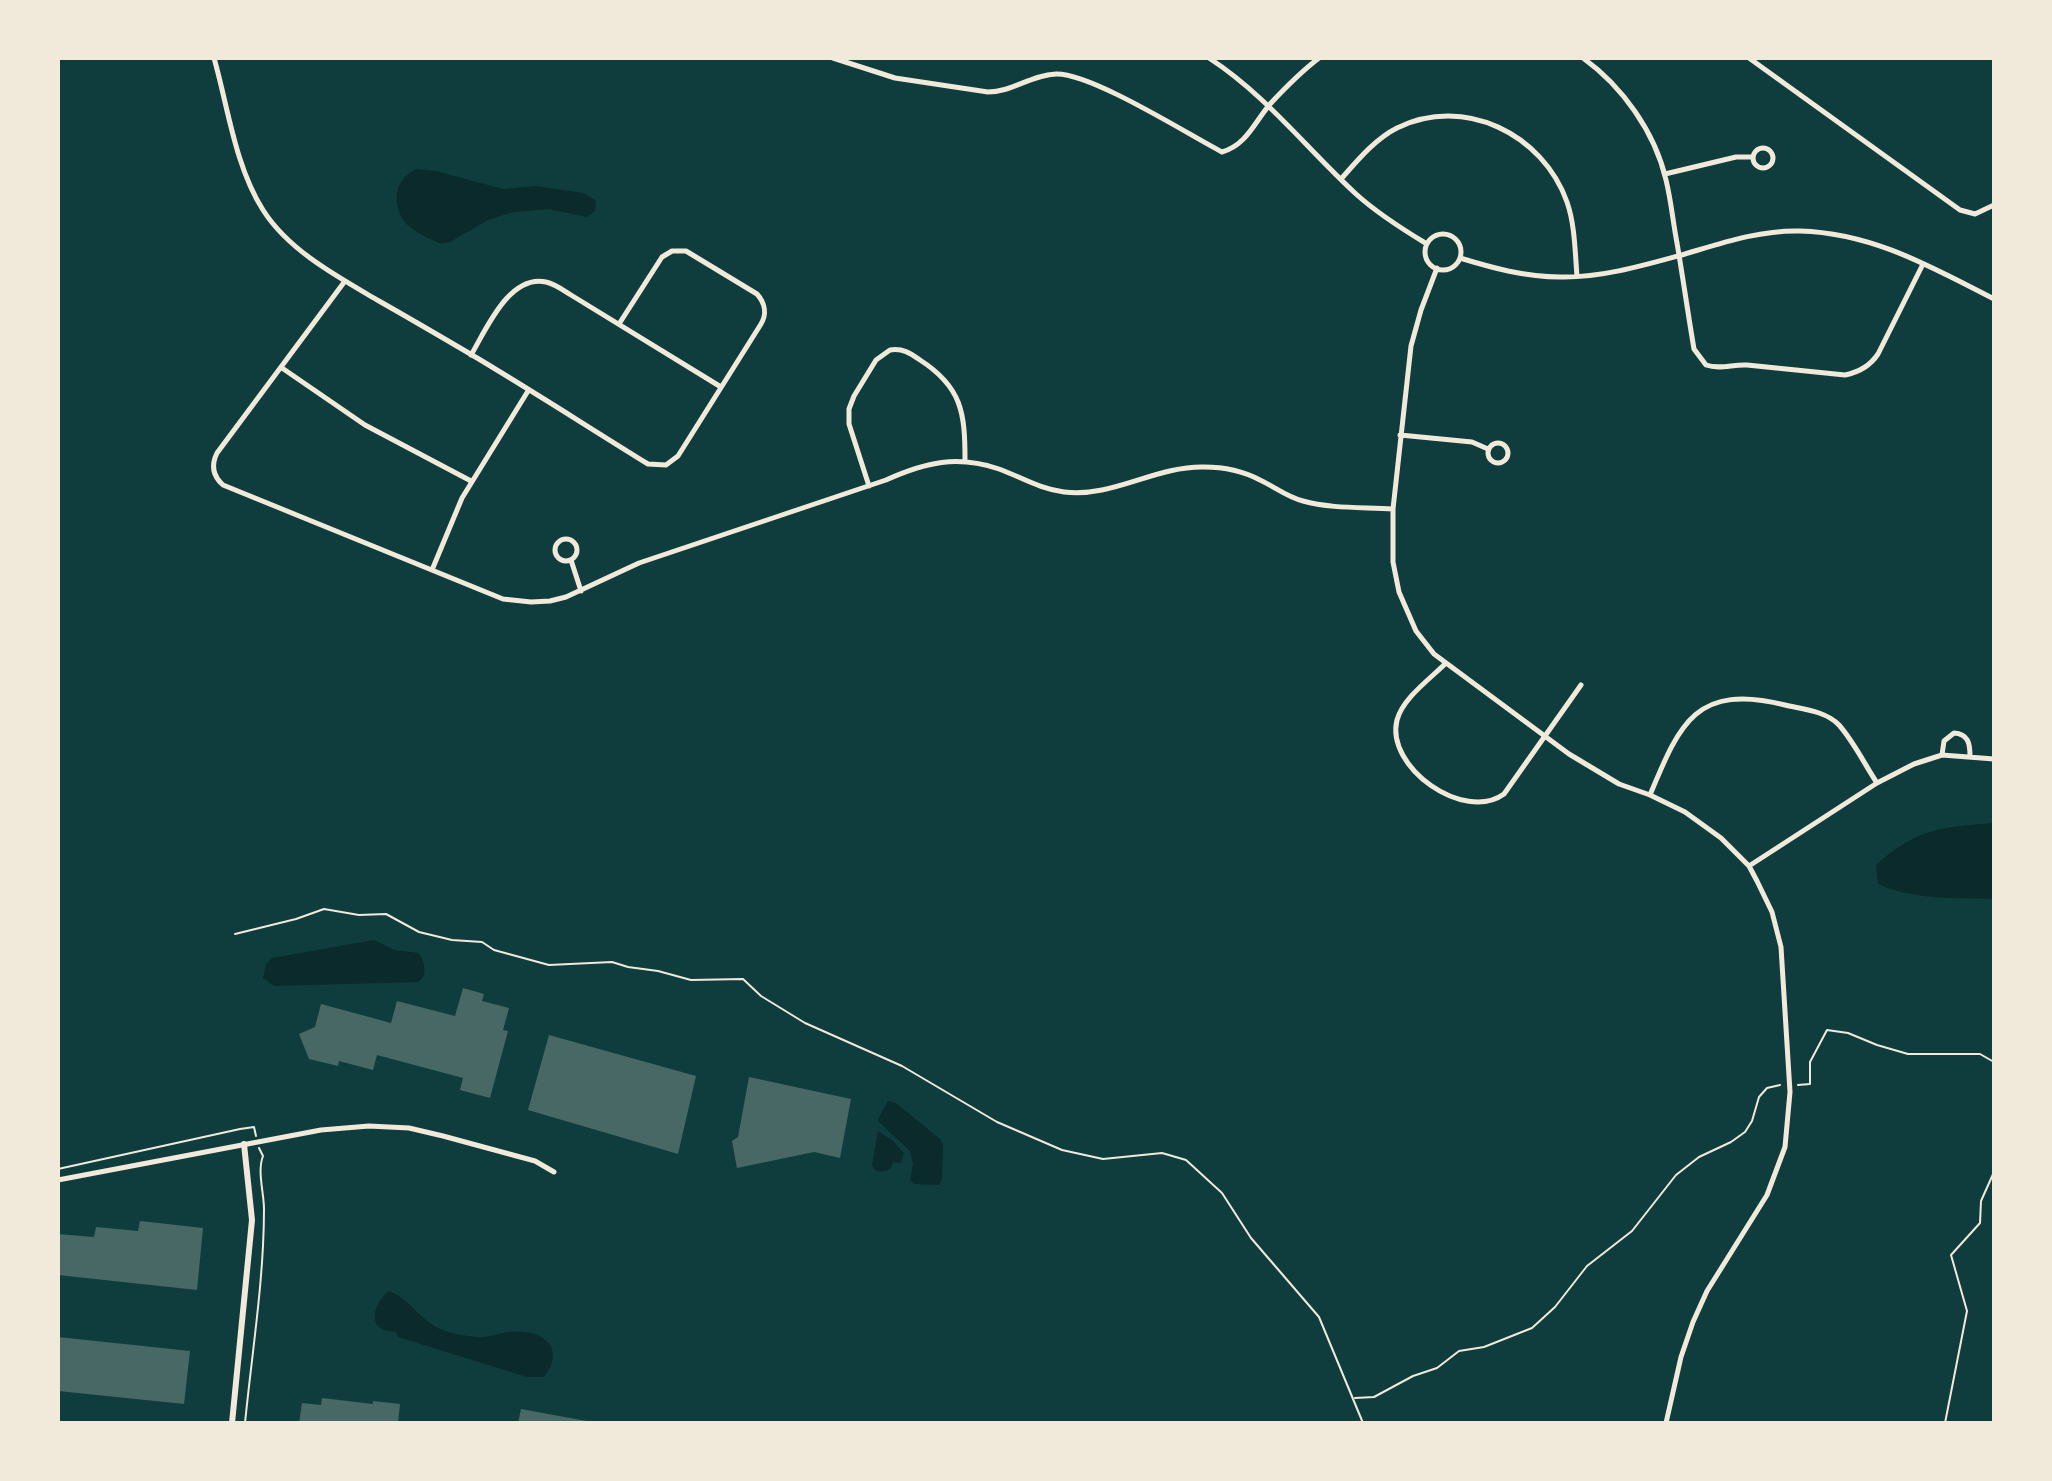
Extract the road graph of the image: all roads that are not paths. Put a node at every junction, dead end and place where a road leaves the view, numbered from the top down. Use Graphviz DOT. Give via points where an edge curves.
graph roads {
  1 [pos="214,58"];
  2 [pos="833,58"];
  3 [pos="1209,58"];
  4 [pos="1320,58"];
  5 [pos="1583,58"];
  6 [pos="1749,58"];
  7 [pos="1269,106"];
  8 [pos="1753,157"];
  9 [pos="1664,174"];
  10 [pos="1341,179"];
  11 [pos="1994,205"];
  12 [pos="1427,244"];
  13 [pos="1679,255"];
  14 [pos="1460,258"];
  15 [pos="1923,264"];
  16 [pos="1437,268"];
  17 [pos="1577,276"];
  18 [pos="345,281"];
  19 [pos="1994,299"];
  20 [pos="619,324"];
  21 [pos="471,355"];
  22 [pos="282,368"];
  23 [pos="721,387"];
  24 [pos="528,391"];
  25 [pos="1401,435"];
  26 [pos="1488,449"];
  27 [pos="965,460"];
  28 [pos="471,481"];
  29 [pos="869,486"];
  30 [pos="1393,509"];
  31 [pos="571,560"];
  32 [pos="432,570"];
  33 [pos="582,590"];
  34 [pos="1446,663"];
  35 [pos="1581,685"];
  36 [pos="1545,737"];
  37 [pos="1942,755"];
  38 [pos="1970,756"];
  39 [pos="1994,760"];
  40 [pos="1877,783"];
  41 [pos="1650,795"];
  42 [pos="1749,866"];
  43 [pos="244,1144"];
  44 [pos="554,1172"];
  45 [pos="58,1180"];
  46 [pos="232,1423"];
  47 [pos="1666,1423"];
  1 -- 18 [label="street" via="241,158 263,209 288,239"];
  2 -- 7 [label="street" via="895,78 988,92 1063,74 1104,89 1222,152 1242,142"];
  3 -- 7 [label="street"];
  4 -- 7 [label="street"];
  5 -- 9 [label="street" via="1626,99 1651,139"];
  6 -- 11 [label="street" via="1960,211 1975,214"];
  7 -- 10 [label="street"];
  8 -- 9 [label="street"];
  9 -- 13 [label="street"];
  10 -- 12 [label="street" via="1394,225"];
  10 -- 17 [label="street" via="1396,128 1460,117 1495,124 1531,147 1558,183 1573,226"];
  12 -- 14 [label="street" via="1436,235 1453,236 1461,246"];
  12 -- 16 [label="street" via="1426,256"];
  13 -- 15 [label="street" via="1753,235 1799,231 1862,240"];
  13 -- 15 [label="street" via="1694,349 1701,362 1718,368 1747,365 1835,375 1857,373 1873,362"];
  13 -- 17 [label="street"];
  14 -- 16 [label="street" via="1453,267"];
  14 -- 17 [label="street" via="1524,275"];
  15 -- 19 [label="street"];
  16 -- 25 [label="street" via="1411,346"];
  18 -- 21 [label="street"];
  18 -- 22 [label="street"];
  20 -- 21 [label="street" via="540,282 520,287 507,297"];
  20 -- 23 [label="street"];
  20 -- 23 [label="street" via="662,257 672,251 686,251 757,294 764,304 763,320"];
  21 -- 24 [label="street"];
  22 -- 28 [label="street" via="365,425"];
  22 -- 32 [label="street" via="217,453 214,472 223,485"];
  23 -- 24 [label="street" via="675,459 662,466 649,464"];
  24 -- 28 [label="street"];
  25 -- 26 [label="street" via="1472,442"];
  25 -- 30 [label="street"];
  27 -- 29 [label="street" via="918,466"];
  27 -- 29 [label="street" via="964,416 952,388 939,373 906,351 890,349 876,360 849,409 849,424"];
  27 -- 30 [label="street" via="1048,489 1083,493 1170,471 1218,468 1248,474 1318,505"];
  28 -- 32 [label="street"];
  29 -- 33 [label="street" via="639,564"];
  30 -- 34 [label="street" via="1393,562 1399,592 1416,631"];
  31 -- 31 [label="street" via="577,548 573,541 563,539 556,554 564,561"];
  31 -- 33 [label="street"];
  32 -- 33 [label="street" via="513,600 550,601"];
  34 -- 36 [label="street"];
  34 -- 36 [label="street" via="1406,703 1396,725 1396,740 1410,765 1441,792 1463,801 1482,802 1504,794"];
  35 -- 36 [label="street"];
  36 -- 41 [label="street" via="1604,777"];
  37 -- 38 [label="street"];
  37 -- 38 [label="street" via="1944,741 1961,733"];
  37 -- 40 [label="street"];
  38 -- 39 [label="street"];
  40 -- 41 [label="street" via="1838,724 1827,716 1748,697 1720,701 1690,718 1678,733"];
  40 -- 42 [label="street"];
  41 -- 42 [label="street" via="1713,831"];
  42 -- 47 [label="street" via="1772,912 1781,947 1790,1085 1788,1132 1768,1195 1707,1291 1693,1322"];
  43 -- 44 [label="street" via="321,1130 409,1128 536,1161"];
  43 -- 45 [label="street"];
  43 -- 46 [label="street" via="252,1220"];
}
